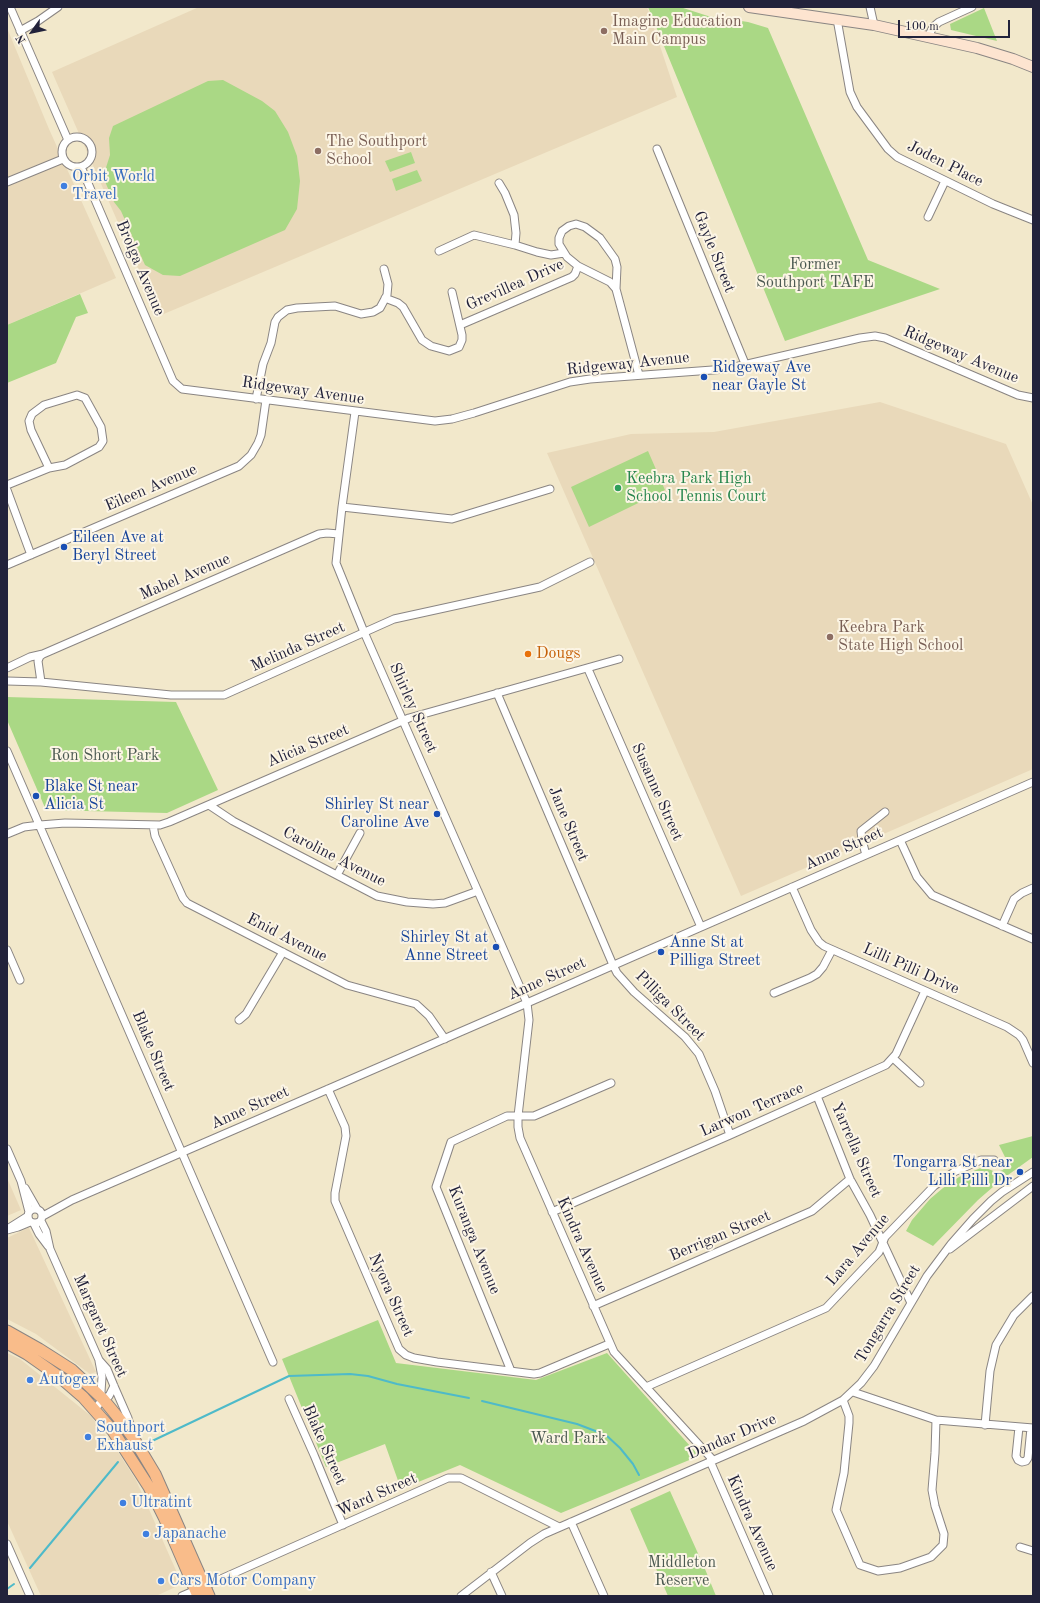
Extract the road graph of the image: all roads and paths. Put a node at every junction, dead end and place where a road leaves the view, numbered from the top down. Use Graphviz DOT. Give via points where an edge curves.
graph roads {
  1 [pos="10,7"];
  2 [pos="58,7"];
  3 [pos="749,7"];
  4 [pos="870,7"];
  5 [pos="972,7"];
  6 [pos="837,19"];
  7 [pos="874,25"];
  8 [pos="20,31"];
  9 [pos="928,37"];
  10 [pos="1033,66"];
  11 [pos="68,140"];
  12 [pos="657,149"];
  13 [pos="63,159"];
  14 [pos="81,167"];
  15 [pos="945,181"];
  16 [pos="7,182"];
  17 [pos="499,183"];
  18 [pos="928,217"];
  19 [pos="1033,220"];
  20 [pos="515,245"];
  21 [pos="438,250"];
  22 [pos="564,253"];
  23 [pos="578,266"];
  24 [pos="384,269"];
  25 [pos="616,289"];
  26 [pos="452,292"];
  27 [pos="385,298"];
  28 [pos="460,325"];
  29 [pos="746,366"];
  30 [pos="639,375"];
  31 [pos="173,381"];
  32 [pos="1033,398"];
  33 [pos="256,399"];
  34 [pos="266,400"];
  35 [pos="355,412"];
  36 [pos="49,468"];
  37 [pos="7,485"];
  38 [pos="550,489"];
  39 [pos="7,490"];
  40 [pos="342,507"];
  41 [pos="339,534"];
  42 [pos="31,555"];
  43 [pos="590,562"];
  44 [pos="7,565"];
  45 [pos="364,632"];
  46 [pos="43,654"];
  47 [pos="619,659"];
  48 [pos="7,668"];
  49 [pos="588,669"];
  50 [pos="7,681"];
  51 [pos="41,682"];
  52 [pos="497,693"];
  53 [pos="403,720"];
  54 [pos="7,751"];
  55 [pos="1033,782"];
  56 [pos="210,805"];
  57 [pos="885,812"];
  58 [pos="153,824"];
  59 [pos="40,825"];
  60 [pos="360,833"];
  61 [pos="7,834"];
  62 [pos="900,840"];
  63 [pos="866,855"];
  64 [pos="337,875"];
  65 [pos="792,887"];
  66 [pos="1033,888"];
  67 [pos="478,891"];
  68 [pos="700,926"];
  69 [pos="1002,926"];
  70 [pos="1033,940"];
  71 [pos="7,950"];
  72 [pos="832,950"];
  73 [pos="283,952"];
  74 [pos="613,965"];
  75 [pos="20,980"];
  76 [pos="925,991"];
  77 [pos="774,993"];
  78 [pos="527,1004"];
  79 [pos="239,1020"];
  80 [pos="445,1039"];
  81 [pos="893,1058"];
  82 [pos="1033,1063"];
  83 [pos="611,1083"];
  84 [pos="920,1083"];
  85 [pos="328,1089"];
  86 [pos="817,1096"];
  87 [pos="518,1116"];
  88 [pos="730,1135"];
  89 [pos="7,1149"];
  90 [pos="182,1153"];
  91 [pos="994,1160"];
  92 [pos="1033,1172"];
  93 [pos="850,1178"];
  94 [pos="1033,1186"];
  95 [pos="552,1212"];
  96 [pos="35,1216"];
  97 [pos="7,1229"];
  98 [pos="883,1243"];
  99 [pos="946,1251"];
  100 [pos="1033,1296"];
  101 [pos="911,1303"];
  102 [pos="593,1306"];
  103 [pos="7,1331"];
  104 [pos="7,1343"];
  105 [pos="609,1344"];
  106 [pos="99,1360"];
  107 [pos="273,1362"];
  108 [pos="511,1371"];
  109 [pos="114,1386"];
  110 [pos="646,1387"];
  111 [pos="853,1392"];
  112 [pos="103,1399"];
  113 [pos="289,1399"];
  114 [pos="843,1400"];
  115 [pos="95,1409"];
  116 [pos="936,1420"];
  117 [pos="986,1424"];
  118 [pos="1019,1427"];
  119 [pos="1032,1428"];
  120 [pos="133,1437"];
  121 [pos="712,1461"];
  122 [pos="571,1522"];
  123 [pos="343,1525"];
  124 [pos="559,1527"];
  125 [pos="7,1544"];
  126 [pos="1020,1547"];
  127 [pos="1033,1551"];
  128 [pos="491,1572"];
  129 [pos="202,1592"];
  130 [pos="30,1596"];
  131 [pos="182,1596"];
  132 [pos="461,1596"];
  133 [pos="502,1596"];
  134 [pos="604,1596"];
  135 [pos="769,1596"];
  1 -- 8 [label="street"];
  2 -- 8 [label="street"];
  3 -- 6 [label="main road"];
  4 -- 7 [label="street"];
  5 -- 9 [label="street" via="936,24"];
  6 -- 7 [label="main road"];
  6 -- 15 [label="street, Joden Place" via="850,92 861,113 888,149 898,157"];
  7 -- 9 [label="main road"];
  8 -- 11 [label="street"];
  9 -- 10 [label="main road" via="1000,54"];
  11 -- 13 [label="street" via="62,150"];
  11 -- 14 [label="street" via="81,138 88,142 92,150 91,158"];
  12 -- 29 [label="street, Gayle Street"];
  13 -- 14 [label="street" via="73,167"];
  13 -- 16 [label="street"];
  14 -- 31 [label="street, Brolga Avenue"];
  15 -- 18 [label="street"];
  15 -- 19 [label="street, Joden Place"];
  17 -- 20 [label="street" via="514,215"];
  20 -- 21 [label="street" via="474,235"];
  20 -- 22 [label="street" via="551,255"];
  22 -- 23 [label="street"];
  22 -- 25 [label="street" via="559,244 562,231 576,224 592,232 600,238 615,258"];
  23 -- 25 [label="street" via="603,278"];
  23 -- 28 [label="street, Grevillea Drive" via="572,277"];
  24 -- 27 [label="street" via="388,284"];
  25 -- 30 [label="street"];
  26 -- 28 [label="street, Grevillea Drive"];
  27 -- 28 [label="street, Grevillea Drive" via="403,307 422,340 438,348 449,351 461,345"];
  27 -- 33 [label="street" via="380,308 368,314 335,306 287,310 278,317 263,364"];
  29 -- 30 [label="street, Ridgeway Avenue"];
  29 -- 32 [label="street, Ridgeway Avenue" via="875,336 1018,395"];
  30 -- 35 [label="street, Ridgeway Avenue" via="570,382 444,420 416,420"];
  31 -- 33 [label="street, Ridgeway Avenue" via="182,388"];
  33 -- 34 [label="street, Ridgeway Avenue"];
  34 -- 35 [label="street, Ridgeway Avenue"];
  34 -- 42 [label="street, Eileen Avenue" via="258,443 251,456 239,466"];
  35 -- 40 [label="street, Shirley Street"];
  36 -- 36 [label="street" via="65,465 99,447 102,440 101,427 85,398 77,395 44,405 32,414 29,421 30,430"];
  36 -- 37 [label="street"];
  38 -- 40 [label="street" via="452,519"];
  39 -- 42 [label="street"];
  40 -- 41 [label="street, Shirley Street"];
  41 -- 45 [label="street, Shirley Street" via="336,554 338,568"];
  41 -- 46 [label="street, Mabel Avenue" via="319,534"];
  42 -- 44 [label="street, Eileen Avenue"];
  43 -- 45 [label="street, Melinda Street" via="540,587 409,616"];
  45 -- 51 [label="street, Melinda Street" via="224,695 171,695"];
  45 -- 53 [label="street, Shirley Street"];
  46 -- 48 [label="street, Mabel Avenue"];
  46 -- 51 [label="street" via="38,661"];
  47 -- 49 [label="street, Alicia Street"];
  49 -- 52 [label="street, Alicia Street"];
  49 -- 68 [label="street, Susanne Street"];
  50 -- 51 [label="street, Melinda Street"];
  52 -- 53 [label="street, Alicia Street"];
  52 -- 74 [label="street, Jane Street"];
  53 -- 56 [label="street, Alicia Street"];
  53 -- 67 [label="street, Shirley Street"];
  54 -- 59 [label="street, Blake Street"];
  55 -- 62 [label="street, Anne Street"];
  56 -- 58 [label="street, Alicia Street" via="169,822"];
  56 -- 64 [label="street, Caroline Avenue" via="233,821"];
  57 -- 63 [label="street" via="861,831"];
  58 -- 59 [label="street, Alicia Street"];
  58 -- 73 [label="street, Enid Avenue" via="155,836 187,903"];
  59 -- 61 [label="street, Alicia Street" via="24,827"];
  59 -- 90 [label="street, Blake Street"];
  60 -- 64 [label="street"];
  62 -- 63 [label="street, Anne Street"];
  62 -- 69 [label="street" via="917,877 928,892"];
  63 -- 65 [label="street, Anne Street"];
  64 -- 67 [label="street, Caroline Avenue" via="377,896 407,902 445,903"];
  65 -- 68 [label="street, Anne Street"];
  65 -- 72 [label="street, Lilli Pilli Drive" via="811,930 819,942"];
  66 -- 69 [label="street" via="1014,899"];
  67 -- 78 [label="street, Shirley Street"];
  68 -- 74 [label="street, Anne Street"];
  69 -- 70 [label="street"];
  71 -- 75 [label="street"];
  72 -- 76 [label="street, Lilli Pilli Drive"];
  72 -- 77 [label="street" via="817,974"];
  73 -- 79 [label="street" via="246,1014"];
  73 -- 80 [label="street, Enid Avenue" via="347,985 416,1004 429,1016"];
  74 -- 78 [label="street, Anne Street"];
  74 -- 88 [label="street, Pilliga Street" via="634,992 685,1037 699,1054 715,1090"];
  76 -- 81 [label="street, Larwon Terrace"];
  76 -- 82 [label="street, Lilli Pilli Drive" via="1007,1026 1023,1040"];
  78 -- 80 [label="street, Anne Street"];
  78 -- 87 [label="street, Kindra Avenue" via="528,1030"];
  80 -- 85 [label="street, Anne Street"];
  81 -- 84 [label="street"];
  81 -- 86 [label="street, Larwon Terrace" via="880,1068"];
  83 -- 87 [label="street, Kuranga Avenue" via="534,1116"];
  85 -- 90 [label="street, Anne Street"];
  85 -- 108 [label="street, Nyora Street" via="345,1127 346,1136 335,1201 399,1349 414,1358"];
  86 -- 88 [label="street, Larwon Terrace"];
  86 -- 93 [label="street, Yarrella Street"];
  87 -- 95 [label="street, Kindra Avenue" via="520,1138"];
  87 -- 108 [label="street, Kuranga Avenue" via="507,1116 451,1142 436,1187"];
  88 -- 95 [label="street, Larwon Terrace"];
  89 -- 96 [label="street, Margaret Street" via="21,1181 36,1205"];
  90 -- 96 [label="street, Anne Street"];
  90 -- 107 [label="street, Blake Street"];
  91 -- 98 [label="street, Lara Avenue" via="981,1160 954,1172 934,1186 885,1236"];
  92 -- 99 [label="street, Tongarra Street" via="992,1201"];
  93 -- 98 [label="street, Yarrella Street"];
  93 -- 102 [label="street, Berrigan Street" via="812,1211"];
  94 -- 99 [label="street, Tongarra Street"];
  95 -- 102 [label="street, Kindra Avenue"];
  96 -- 97 [label="street, Anne Street" via="21,1226"];
  96 -- 106 [label="street, Margaret Street" via="46,1231 50,1249"];
  98 -- 101 [label="street, Yarrella Street"];
  98 -- 110 [label="street, Lara Avenue" via="879,1252 826,1308"];
  99 -- 101 [label="street, Tongarra Street" via="926,1276"];
  100 -- 117 [label="street" via="1014,1315 996,1345 990,1371"];
  101 -- 111 [label="street, Tongarra Street" via="874,1366"];
  102 -- 105 [label="street, Kindra Avenue"];
  103 -- 112 [label="main road" via="61,1363"];
  104 -- 115 [label="main road" via="61,1378"];
  105 -- 108 [label="street, Nyora Street" via="540,1373"];
  105 -- 110 [label="street, Kindra Avenue"];
  106 -- 109 [label="street, Margaret Street"];
  106 -- 112 [label="street"];
  109 -- 112 [label="street, Margaret Street" via="109,1396"];
  109 -- 120 [label="street"];
  110 -- 121 [label="street, Kindra Avenue"];
  111 -- 114 [label="street, Dandar Drive"];
  111 -- 116 [label="street"];
  112 -- 115 [label="street, Margaret Street"];
  112 -- 120 [label="main road"];
  113 -- 123 [label="street, Blake Street"];
  114 -- 116 [label="street" via="849,1424 844,1473 836,1510 860,1565 878,1571 900,1568 932,1557 943,1545 944,1534 932,1490"];
  114 -- 121 [label="street, Dandar Drive" via="804,1421"];
  115 -- 129 [label="main road" via="121,1442 149,1487"];
  116 -- 117 [label="street"];
  117 -- 118 [label="street"];
  118 -- 119 [label="street"];
  118 -- 119 [label="street" via="1016,1456 1022,1462 1028,1458"];
  120 -- 129 [label="main road" via="159,1482"];
  121 -- 122 [label="street, Dandar Drive"];
  121 -- 135 [label="street, Kindra Avenue"];
  122 -- 124 [label="street, Dandar Drive"];
  122 -- 134 [label="street"];
  123 -- 124 [label="street, Ward Street" via="448,1478 461,1478"];
  123 -- 129 [label="street, Ward Street"];
  124 -- 128 [label="street, Dandar Drive" via="530,1543"];
  125 -- 130 [label="street"];
  126 -- 127 [label="street"];
  128 -- 132 [label="street, Dandar Drive"];
  128 -- 133 [label="street"];
  129 -- 131 [label="street, Ward Street"];
}
